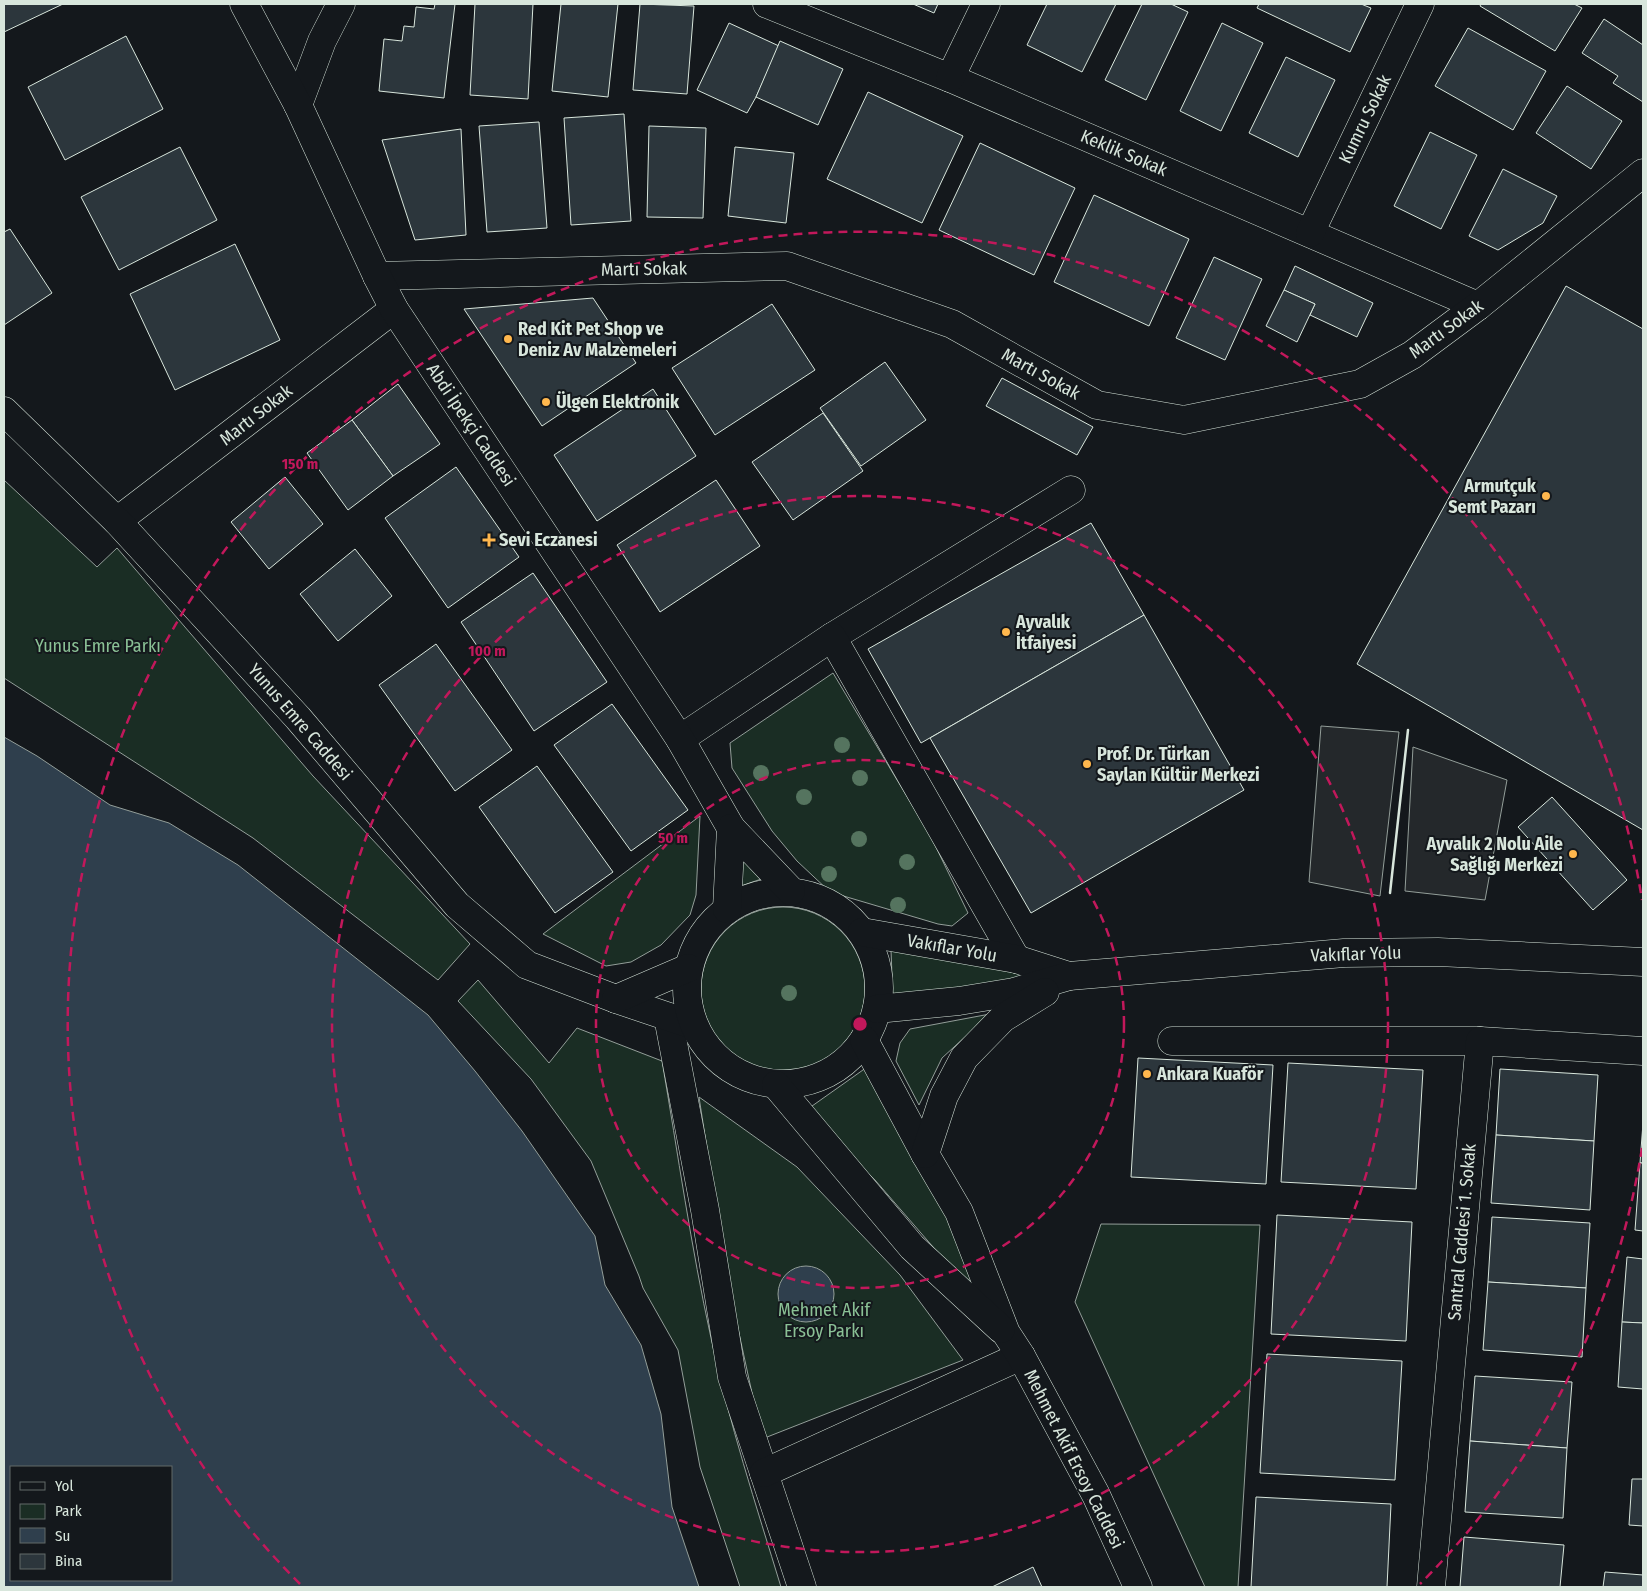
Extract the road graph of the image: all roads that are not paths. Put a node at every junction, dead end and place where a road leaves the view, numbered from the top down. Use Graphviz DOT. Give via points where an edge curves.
graph roads {
  1 [pos="244,4"];
  2 [pos="341,4"];
  3 [pos="767,4"];
  4 [pos="986,4"];
  5 [pos="1420,4"];
  6 [pos="950,78"];
  7 [pos="298,105"];
  8 [pos="1643,173"];
  9 [pos="1310,233"];
  10 [pos="377,276"];
  11 [pos="1478,306"];
  12 [pos="394,308"];
  13 [pos="4,411"];
  14 [pos="1071,490"];
  15 [pos="117,521"];
  16 [pos="832,637"];
  17 [pos="680,739"];
  18 [pos="731,828"];
  19 [pos="792,892"];
  20 [pos="727,909"];
  21 [pos="862,932"];
  22 [pos="1016,959"];
  23 [pos="1643,962"];
  24 [pos="688,968"];
  25 [pos="1069,976"];
  26 [pos="616,999"];
  27 [pos="877,1009"];
  28 [pos="668,1017"];
  29 [pos="693,1025"];
  30 [pos="864,1040"];
  31 [pos="1172,1041"];
  32 [pos="1480,1041"];
  33 [pos="1643,1051"];
  34 [pos="776,1085"];
  35 [pos="925,1154"];
  36 [pos="1006,1333"];
  37 [pos="1021,1356"];
  38 [pos="764,1473"];
  39 [pos="802,1587"];
  40 [pos="1138,1587"];
  41 [pos="1431,1587"];
  1 -- 7 [label="main road, Abdi İpekçi Caddesi"];
  2 -- 7 [label="main road" via="322,41"];
  3 -- 6 [label="main road, Keklik Sokak"];
  4 -- 6 [label="main road"];
  5 -- 9 [label="main road, Kumru Sokak"];
  6 -- 9 [label="main road, Keklik Sokak"];
  7 -- 10 [label="main road, Abdi İpekçi Caddesi"];
  8 -- 11 [label="main road, Martı Sokak"];
  9 -- 11 [label="main road, Keklik Sokak"];
  10 -- 11 [label="main road, Martı Sokak" via="787,266 952,324 1097,406 1184,420 1360,384 1412,355"];
  10 -- 12 [label="main road, Abdi İpekçi Caddesi"];
  12 -- 15 [label="main road, Martı Sokak"];
  12 -- 17 [label="main road, Abdi İpekçi Caddesi"];
  13 -- 15 [label="main road, Yunus Emre Caddesi"];
  14 -- 16 [label="main road"];
  15 -- 26 [label="main road, Yunus Emre Caddesi" via="298,718 457,905 526,965"];
  16 -- 17 [label="main road"];
  16 -- 22 [label="main road"];
  17 -- 18 [label="main road, Abdi İpekçi Caddesi"];
  18 -- 19 [label="main road, Abdi İpekçi Caddesi"];
  18 -- 20 [label="main road"];
  19 -- 20 [label="main road" via="765,893"];
  19 -- 21 [label="main road" via="819,898 843,912"];
  20 -- 24 [label="main road" via="699,940"];
  21 -- 22 [label="main road, Vakıflar Yolu"];
  21 -- 27 [label="main road" via="874,956 880,982"];
  22 -- 25 [label="main road, Vakıflar Yolu"];
  23 -- 25 [label="main road, Vakıflar Yolu" via="1438,952 1344,953"];
  24 -- 26 [label="main road"];
  24 -- 29 [label="main road" via="686,996"];
  25 -- 27 [label="main road, Vakıflar Yolu" via="1014,992 959,1002"];
  25 -- 35 [label="main road, Vakıflar Yolu" via="1003,1018 964,1058 944,1096"];
  26 -- 28 [label="main road, Yunus Emre Caddesi"];
  27 -- 30 [label="main road"];
  28 -- 29 [label="main road, Yunus Emre Caddesi"];
  28 -- 38 [label="main road" via="705,1210 732,1377"];
  29 -- 34 [label="main road" via="707,1048 726,1067 750,1079"];
  30 -- 34 [label="main road" via="848,1060 827,1075 802,1083"];
  30 -- 35 [label="main road"];
  31 -- 32 [label="main road"];
  32 -- 33 [label="main road"];
  32 -- 41 [label="main road, Santral Caddesi 1. Sokak"];
  34 -- 36 [label="main road" via="912,1247"];
  35 -- 36 [label="main road" via="959,1212"];
  36 -- 37 [label="main road, Mehmet Akif Ersoy Caddesi"];
  37 -- 38 [label="main road"];
  37 -- 40 [label="main road, Mehmet Akif Ersoy Caddesi" via="1096,1495"];
  38 -- 39 [label="main road"];
}
